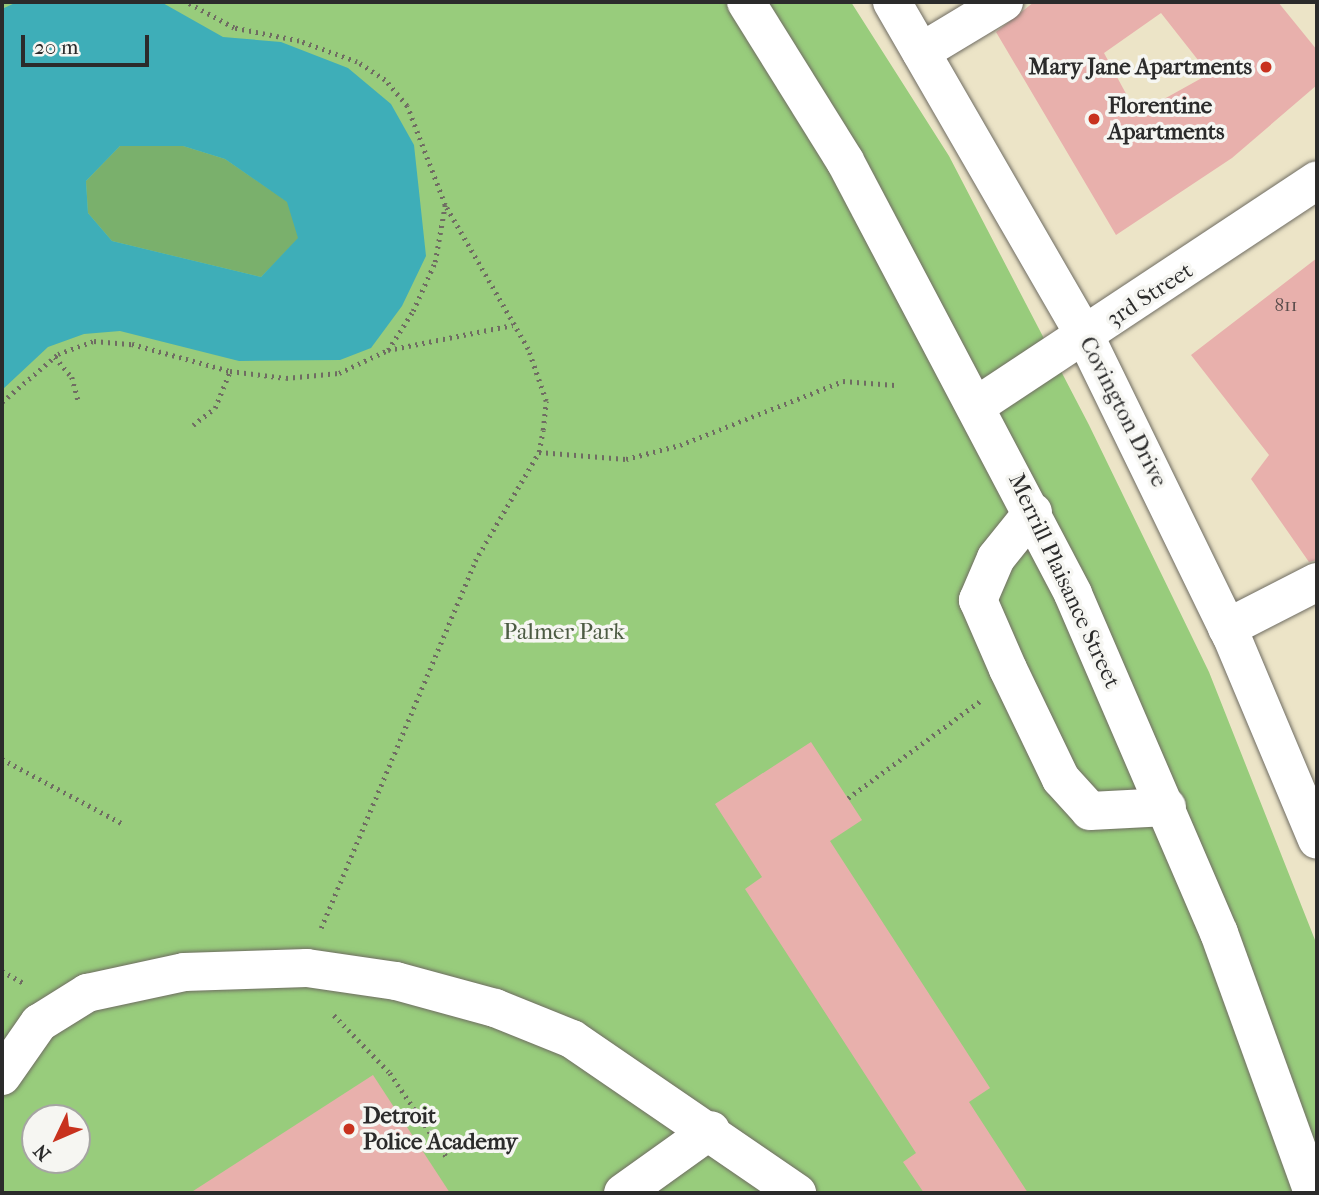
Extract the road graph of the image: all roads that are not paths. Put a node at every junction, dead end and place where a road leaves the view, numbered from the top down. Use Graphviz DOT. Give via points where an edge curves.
graph roads {
  1 [pos="746,2"];
  2 [pos="892,2"];
  3 [pos="1004,2"];
  4 [pos="920,52"];
  5 [pos="1317,180"];
  6 [pos="1086,336"];
  7 [pos="979,404"];
  8 [pos="1032,512"];
  9 [pos="1317,582"];
  10 [pos="1227,628"];
  11 [pos="1167,807"];
  12 [pos="1317,840"];
  13 [pos="2,1076"];
  14 [pos="711,1130"];
  15 [pos="624,1193"];
  16 [pos="797,1193"];
  17 [pos="1313,1193"];
  1 -- 7 [label="street, Merrill Plaisance Street" via="845,161"];
  2 -- 4 [label="street, Covington Drive"];
  3 -- 4 [label="street"];
  4 -- 6 [label="street, Covington Drive"];
  5 -- 6 [label="street, 3rd Street"];
  6 -- 7 [label="street, 3rd Street"];
  6 -- 10 [label="street, Covington Drive"];
  7 -- 8 [label="street, Merrill Plaisance Street"];
  8 -- 11 [label="street, Merrill Plaisance Street"];
  8 -- 11 [label="street" via="996,558 978,600 1008,669 1061,779 1090,811"];
  9 -- 10 [label="street"];
  10 -- 12 [label="street, Covington Drive"];
  11 -- 17 [label="street, Merrill Plaisance Street"];
  13 -- 14 [label="street" via="39,1023 87,993 184,972 307,968 396,981 495,1008 572,1039"];
  14 -- 15 [label="street"];
  14 -- 16 [label="street"];
}
